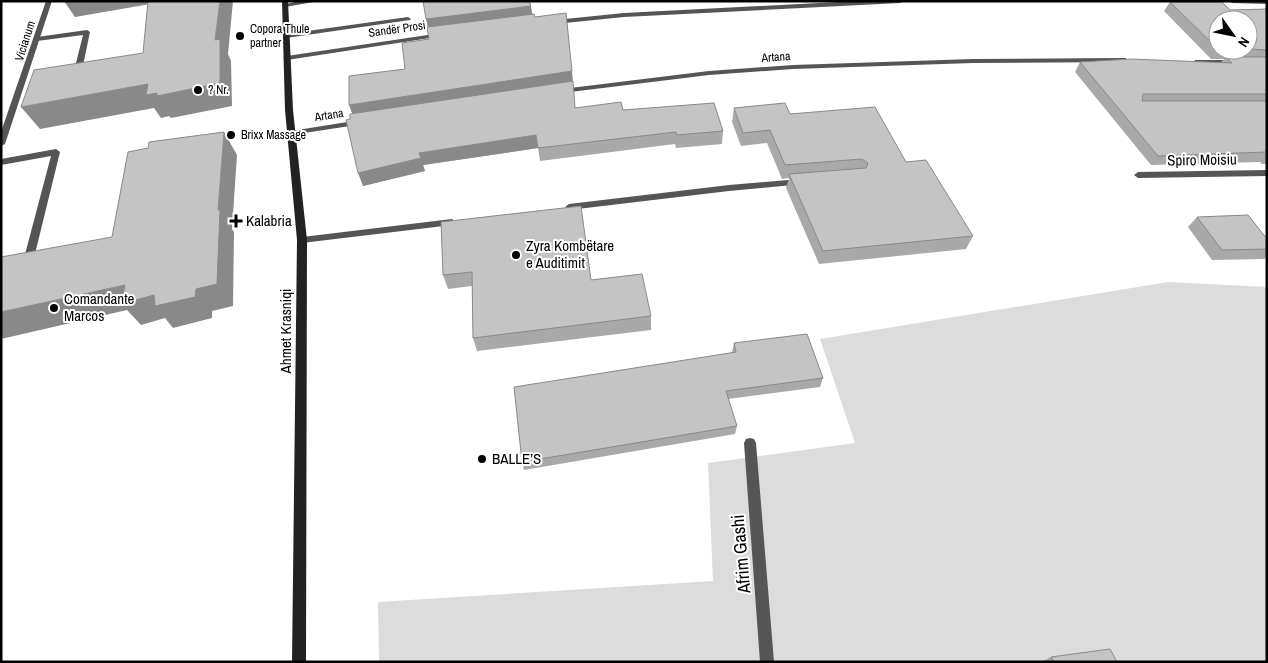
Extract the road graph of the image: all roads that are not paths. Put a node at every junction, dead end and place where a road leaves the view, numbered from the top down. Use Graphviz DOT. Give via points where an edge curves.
graph roads {
  1 [pos="49,1"];
  2 [pos="316,1"];
  3 [pos="900,1"];
  4 [pos="1232,1"];
  5 [pos="1267,2"];
  6 [pos="285,3"];
  7 [pos="408,19"];
  8 [pos="542,23"];
  9 [pos="444,34"];
  10 [pos="286,36"];
  11 [pos="37,40"];
  12 [pos="287,58"];
  13 [pos="1132,61"];
  14 [pos="1190,62"];
  15 [pos="1238,62"];
  16 [pos="76,81"];
  17 [pos="558,92"];
  18 [pos="368,120"];
  19 [pos="291,133"];
  20 [pos="1,144"];
  21 [pos="1,162"];
  22 [pos="1267,173"];
  23 [pos="1138,175"];
  24 [pos="808,181"];
  25 [pos="560,208"];
  26 [pos="461,221"];
  27 [pos="302,240"];
  28 [pos="28,262"];
  29 [pos="750,443"];
  30 [pos="299,662"];
  31 [pos="768,662"];
  1 -- 11 [label="street, Vicianum"];
  2 -- 6 [label="street"];
  3 -- 8 [label="street" via="634,14"];
  4 -- 5 [label="street"];
  6 -- 10 [label="main road, Ahmet Krasniqi"];
  7 -- 10 [label="street"];
  9 -- 12 [label="street, Sandër Prosi"];
  10 -- 12 [label="main road, Ahmet Krasniqi"];
  11 -- 16 [label="street" via="87,32"];
  11 -- 20 [label="street, Vicianum"];
  12 -- 19 [label="main road, Ahmet Krasniqi"];
  13 -- 17 [label="street, Artana" via="973,61 793,67 709,73"];
  14 -- 15 [label="street"];
  18 -- 19 [label="street, Artana"];
  19 -- 27 [label="main road, Ahmet Krasniqi"];
  21 -- 28 [label="street" via="56,152"];
  22 -- 23 [label="street, Spiro Moisiu"];
  24 -- 25 [label="street"];
  26 -- 27 [label="street"];
  27 -- 30 [label="main road, Ahmet Krasniqi"];
  29 -- 31 [label="street, Afrim Gashi"];
}
